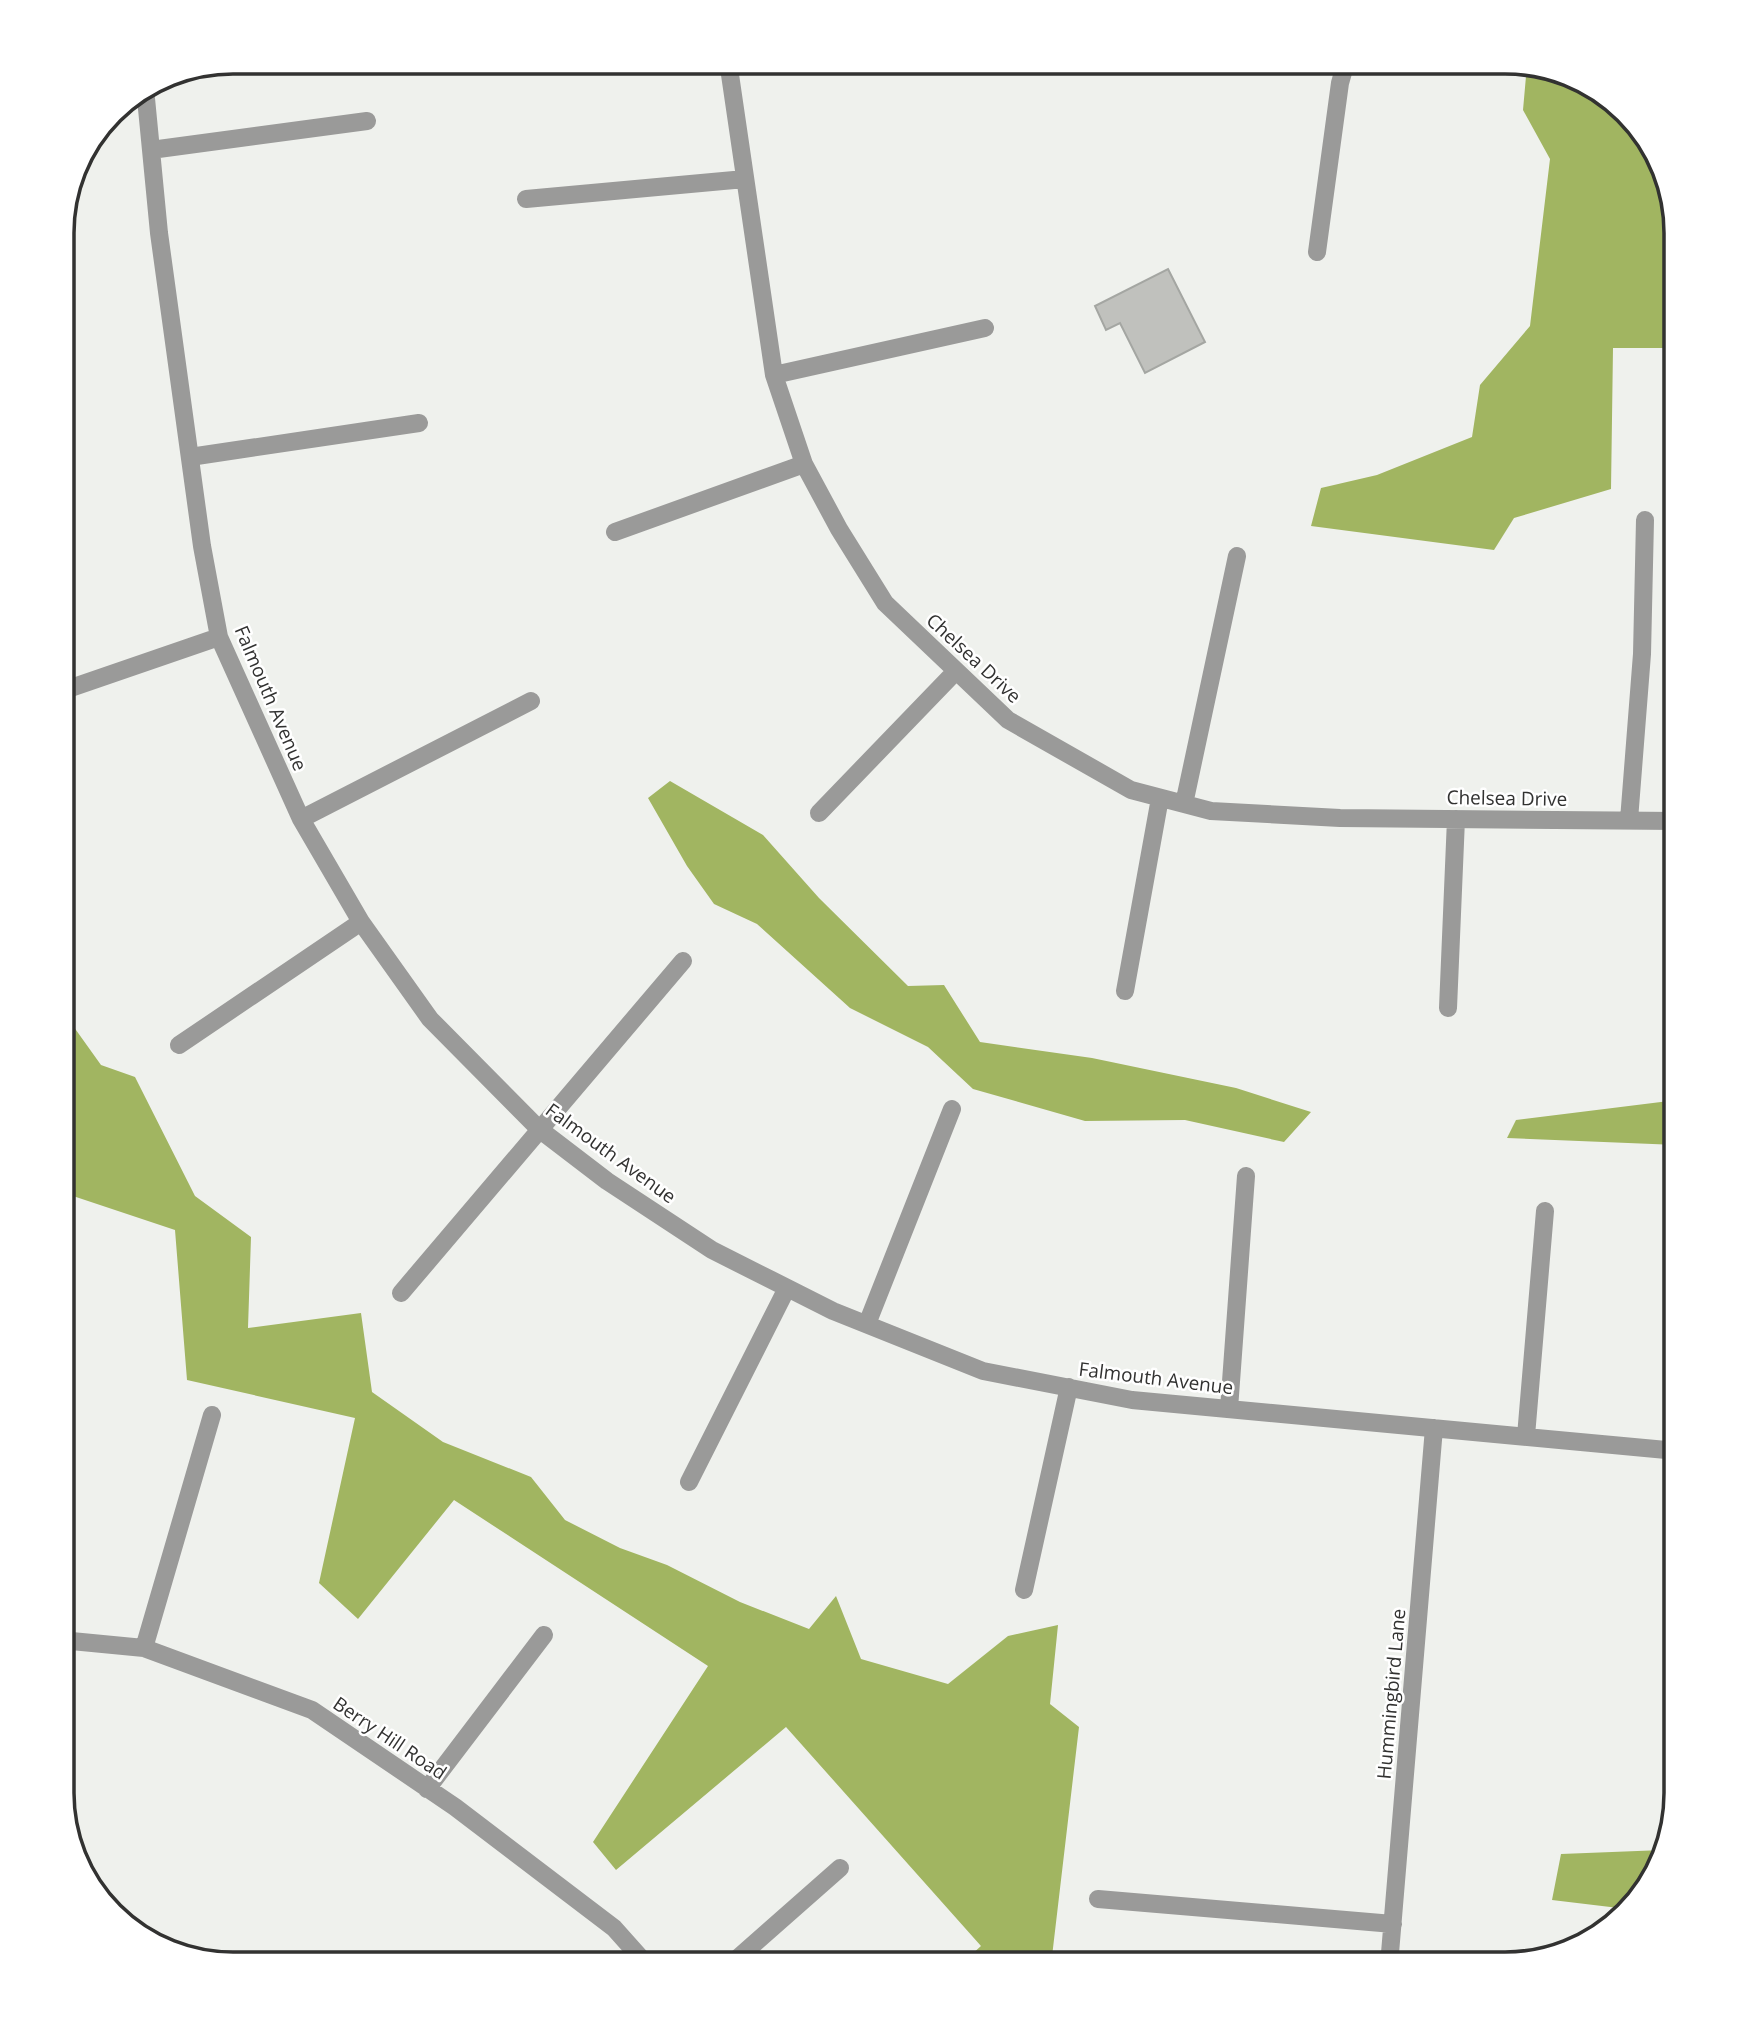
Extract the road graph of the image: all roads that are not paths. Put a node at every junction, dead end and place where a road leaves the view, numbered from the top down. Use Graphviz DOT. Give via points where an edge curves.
graph roads {
  1 [pos="734,74"];
  2 [pos="1343,74"];
  3 [pos="146,99"];
  4 [pos="367,121"];
  5 [pos="151,150"];
  6 [pos="745,180"];
  7 [pos="526,199"];
  8 [pos="1317,252"];
  9 [pos="985,328"];
  10 [pos="774,375"];
  11 [pos="419,423"];
  12 [pos="190,457"];
  13 [pos="804,464"];
  14 [pos="1645,520"];
  15 [pos="615,532"];
  16 [pos="1237,556"];
  17 [pos="219,637"];
  18 [pos="956,671"];
  19 [pos="74,687"];
  20 [pos="531,701"];
  21 [pos="1160,798"];
  22 [pos="1184,804"];
  23 [pos="820,813"];
  24 [pos="301,819"];
  25 [pos="1456,819"];
  26 [pos="1629,820"];
  27 [pos="1664,821"];
  28 [pos="360,922"];
  29 [pos="683,961"];
  30 [pos="1125,991"];
  31 [pos="1448,1008"];
  32 [pos="179,1045"];
  33 [pos="952,1109"];
  34 [pos="539,1129"];
  35 [pos="1246,1176"];
  36 [pos="1545,1211"];
  37 [pos="787,1288"];
  38 [pos="401,1293"];
  39 [pos="867,1324"];
  40 [pos="1069,1388"];
  41 [pos="1228,1409"];
  42 [pos="212,1415"];
  43 [pos="1434,1427"];
  44 [pos="1527,1436"];
  45 [pos="1664,1450"];
  46 [pos="689,1482"];
  47 [pos="1024,1590"];
  48 [pos="544,1635"];
  49 [pos="74,1641"];
  50 [pos="144,1648"];
  51 [pos="427,1789"];
  52 [pos="839,1868"];
  53 [pos="1098,1899"];
  54 [pos="1392,1924"];
  55 [pos="636,1952"];
  56 [pos="745,1952"];
  57 [pos="1390,1952"];
  1 -- 6 [label="street, Chelsea Drive"];
  2 -- 8 [label="street"];
  3 -- 5 [label="street, Falmouth Avenue"];
  4 -- 5 [label="street"];
  5 -- 12 [label="street, Falmouth Avenue"];
  6 -- 7 [label="street"];
  6 -- 10 [label="street, Chelsea Drive"];
  9 -- 10 [label="street"];
  10 -- 13 [label="street, Chelsea Drive"];
  11 -- 12 [label="street"];
  12 -- 17 [label="street, Falmouth Avenue"];
  13 -- 15 [label="street"];
  13 -- 18 [label="street, Chelsea Drive" via="885,603"];
  14 -- 26 [label="street" via="1642,654"];
  16 -- 22 [label="street"];
  17 -- 19 [label="street"];
  17 -- 24 [label="street, Falmouth Avenue"];
  18 -- 21 [label="street, Chelsea Drive" via="1008,720 1131,790"];
  18 -- 23 [label="street"];
  20 -- 24 [label="street"];
  21 -- 22 [label="street, Chelsea Drive"];
  21 -- 30 [label="street"];
  22 -- 25 [label="street, Chelsea Drive" via="1211,811"];
  24 -- 28 [label="street, Falmouth Avenue"];
  25 -- 26 [label="street, Chelsea Drive"];
  25 -- 31 [label="street"];
  26 -- 27 [label="street, Chelsea Drive"];
  28 -- 32 [label="street"];
  28 -- 34 [label="street, Falmouth Avenue" via="430,1019"];
  29 -- 34 [label="street"];
  33 -- 39 [label="street"];
  34 -- 37 [label="street, Falmouth Avenue" via="607,1181 712,1250"];
  34 -- 38 [label="street"];
  35 -- 41 [label="street"];
  36 -- 44 [label="street"];
  37 -- 39 [label="street, Falmouth Avenue"];
  37 -- 46 [label="street"];
  39 -- 40 [label="street, Falmouth Avenue" via="983,1371"];
  40 -- 41 [label="street, Falmouth Avenue" via="1132,1400"];
  40 -- 47 [label="street"];
  41 -- 43 [label="street, Falmouth Avenue"];
  42 -- 50 [label="street"];
  43 -- 44 [label="street, Falmouth Avenue"];
  43 -- 54 [label="street, Hummingbird Lane"];
  44 -- 45 [label="street, Falmouth Avenue"];
  48 -- 51 [label="street"];
  49 -- 50 [label="street, Berry Hill Road"];
  50 -- 51 [label="street, Berry Hill Road" via="312,1710"];
  51 -- 55 [label="street, Berry Hill Road" via="614,1927"];
  52 -- 56 [label="street"];
  53 -- 54 [label="street"];
  54 -- 57 [label="street, Hummingbird Lane"];
}
